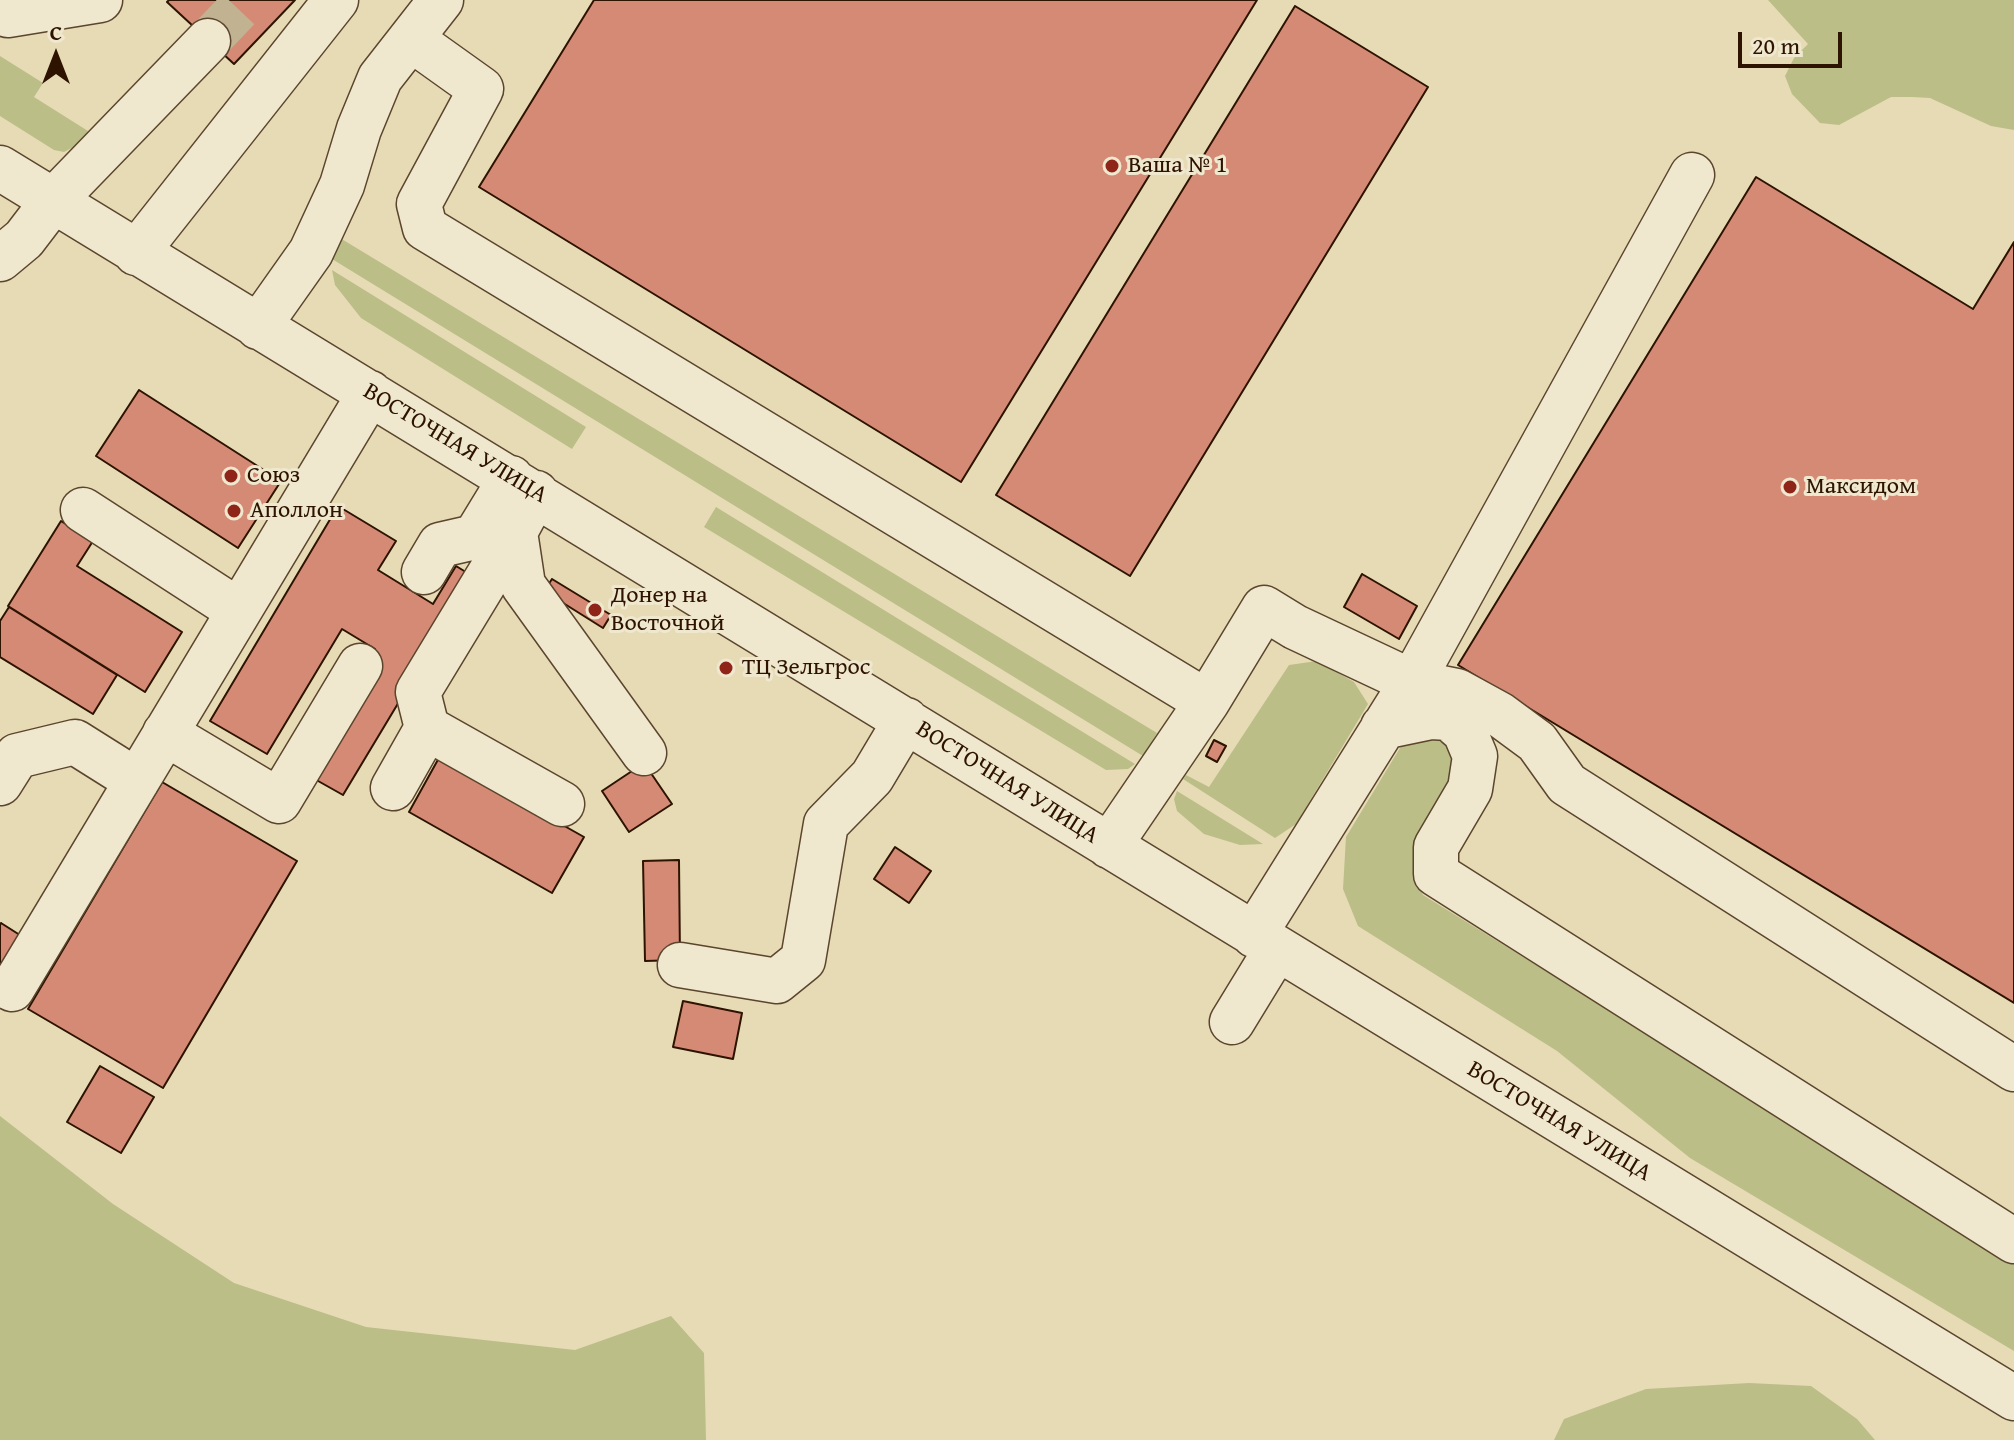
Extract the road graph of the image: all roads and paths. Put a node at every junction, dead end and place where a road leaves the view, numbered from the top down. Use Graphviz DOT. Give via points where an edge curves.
graph roads {
  1 [pos="100,0"];
  2 [pos="336,0"];
  3 [pos="441,0"];
  4 [pos="0,9"];
  5 [pos="411,39"];
  6 [pos="208,41"];
  7 [pos="0,168"];
  8 [pos="1692,175"];
  9 [pos="53,201"];
  10 [pos="136,253"];
  11 [pos="0,259"];
  12 [pos="258,327"];
  13 [pos="370,393"];
  14 [pos="523,485"];
  15 [pos="83,510"];
  16 [pos="515,532"];
  17 [pos="424,572"];
  18 [pos="239,611"];
  19 [pos="360,666"];
  20 [pos="1412,682"];
  21 [pos="1207,702"];
  22 [pos="906,720"];
  23 [pos="1383,727"];
  24 [pos="427,728"];
  25 [pos="165,733"];
  26 [pos="1576,736"];
  27 [pos="644,753"];
  28 [pos="137,781"];
  29 [pos="0,783"];
  30 [pos="1567,784"];
  31 [pos="393,788"];
  32 [pos="562,804"];
  33 [pos="1109,846"];
  34 [pos="1265,942"];
  35 [pos="680,965"];
  36 [pos="12,989"];
  37 [pos="1232,1022"];
  38 [pos="2014,1069"];
  39 [pos="2014,1241"];
  40 [pos="2014,1398"];
  1 -- 4 [label="street" via="8,15"];
  2 -- 10 [label="street"];
  3 -- 5 [label="street"];
  5 -- 12 [label="street" via="380,78 342,185 311,252"];
  5 -- 21 [label="street" via="481,89 419,204 425,228"];
  6 -- 9 [label="street"];
  7 -- 9 [label="street, ВОСТОЧНАЯ УЛИЦА"];
  8 -- 20 [label="street"];
  9 -- 10 [label="street, ВОСТОЧНАЯ УЛИЦА"];
  9 -- 11 [label="street" via="24,239"];
  10 -- 12 [label="street, ВОСТОЧНАЯ УЛИЦА"];
  12 -- 13 [label="street, ВОСТОЧНАЯ УЛИЦА"];
  13 -- 14 [label="street, ВОСТОЧНАЯ УЛИЦА"];
  13 -- 18 [label="street"];
  14 -- 16 [label="street"];
  14 -- 17 [label="street" via="475,537 440,545"];
  14 -- 22 [label="street, ВОСТОЧНАЯ УЛИЦА"];
  15 -- 18 [label="street"];
  16 -- 24 [label="street" via="418,692"];
  16 -- 27 [label="street" via="523,585"];
  18 -- 25 [label="street"];
  19 -- 25 [label="street" via="279,801"];
  20 -- 21 [label="street" via="1264,608"];
  20 -- 23 [label="street"];
  20 -- 30 [label="street" via="1457,691 1499,714 1537,742"];
  21 -- 33 [label="street"];
  22 -- 33 [label="street, ВОСТОЧНАЯ УЛИЦА"];
  22 -- 35 [label="street" via="872,777 826,824 803,960 777,981"];
  23 -- 34 [label="street"];
  23 -- 39 [label="street" via="1449,718 1465,732 1475,756 1470,789 1436,847 1436,874"];
  24 -- 31 [label="street"];
  24 -- 32 [label="street"];
  25 -- 28 [label="street"];
  26 -- 30 [label="street"];
  28 -- 29 [label="street" via="75,742 17,756"];
  28 -- 36 [label="street"];
  30 -- 38 [label="street"];
  33 -- 34 [label="street, ВОСТОЧНАЯ УЛИЦА"];
  34 -- 37 [label="street"];
  34 -- 40 [label="street, ВОСТОЧНАЯ УЛИЦА"];
}
